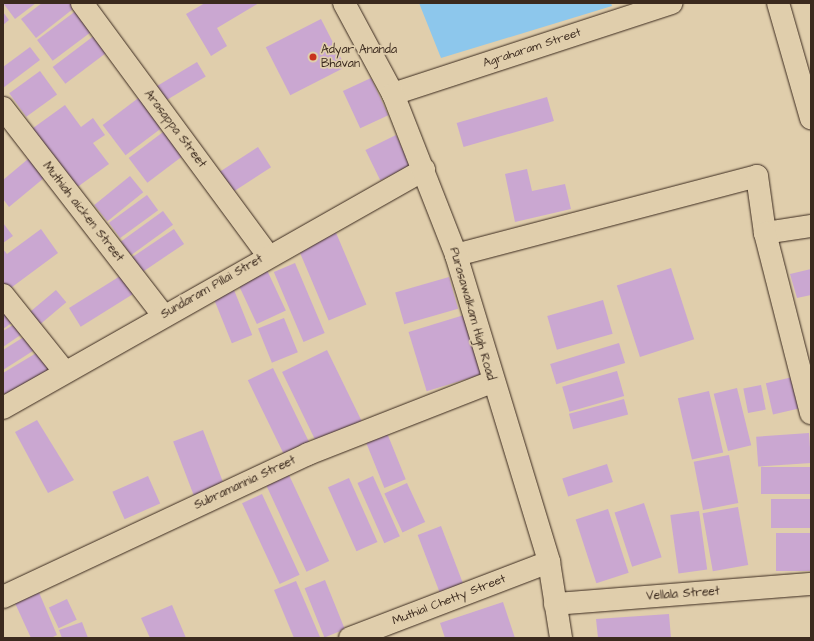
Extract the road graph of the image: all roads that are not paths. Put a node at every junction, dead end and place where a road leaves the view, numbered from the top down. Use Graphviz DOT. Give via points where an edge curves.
graph roads {
  1 [pos="82,3"];
  2 [pos="344,3"];
  3 [pos="672,3"];
  4 [pos="778,3"];
  5 [pos="392,94"];
  6 [pos="3,108"];
  7 [pos="811,118"];
  8 [pos="424,170"];
  9 [pos="811,226"];
  10 [pos="765,232"];
  11 [pos="268,255"];
  12 [pos="456,255"];
  13 [pos="3,295"];
  14 [pos="164,316"];
  15 [pos="64,371"];
  16 [pos="492,382"];
  17 [pos="3,408"];
  18 [pos="811,412"];
  19 [pos="549,562"];
  20 [pos="811,584"];
  21 [pos="3,597"];
  22 [pos="555,604"];
  23 [pos="350,638"];
  24 [pos="561,638"];
  1 -- 11 [label="street, Arasappa Street"];
  2 -- 5 [label="street, Purasawalkam High Road"];
  3 -- 5 [label="street, Agraharam Street"];
  4 -- 7 [label="street"];
  5 -- 8 [label="street, Purasawalkam High Road"];
  6 -- 14 [label="street, Muthiah aicken Street"];
  8 -- 11 [label="street, Sundaram Pillai Stret"];
  8 -- 12 [label="street, Purasawalkam High Road"];
  9 -- 10 [label="street"];
  10 -- 12 [label="street" via="757,176"];
  10 -- 18 [label="street"];
  11 -- 14 [label="street, Sundaram Pillai Stret"];
  12 -- 16 [label="street, Purasawalkam High Road"];
  13 -- 15 [label="street"];
  14 -- 15 [label="street, Sundaram Pillai Stret"];
  15 -- 17 [label="street, Sundaram Pillai Stret"];
  16 -- 19 [label="street, Purasawalkam High Road"];
  16 -- 21 [label="street, Subramannia Street" via="308,454"];
  19 -- 22 [label="street, Purasawalkam High Road"];
  19 -- 23 [label="street, Muthial Chetty Street"];
  20 -- 22 [label="street, Vellala Street"];
  22 -- 24 [label="street, Purasawalkam High Road"];
}
